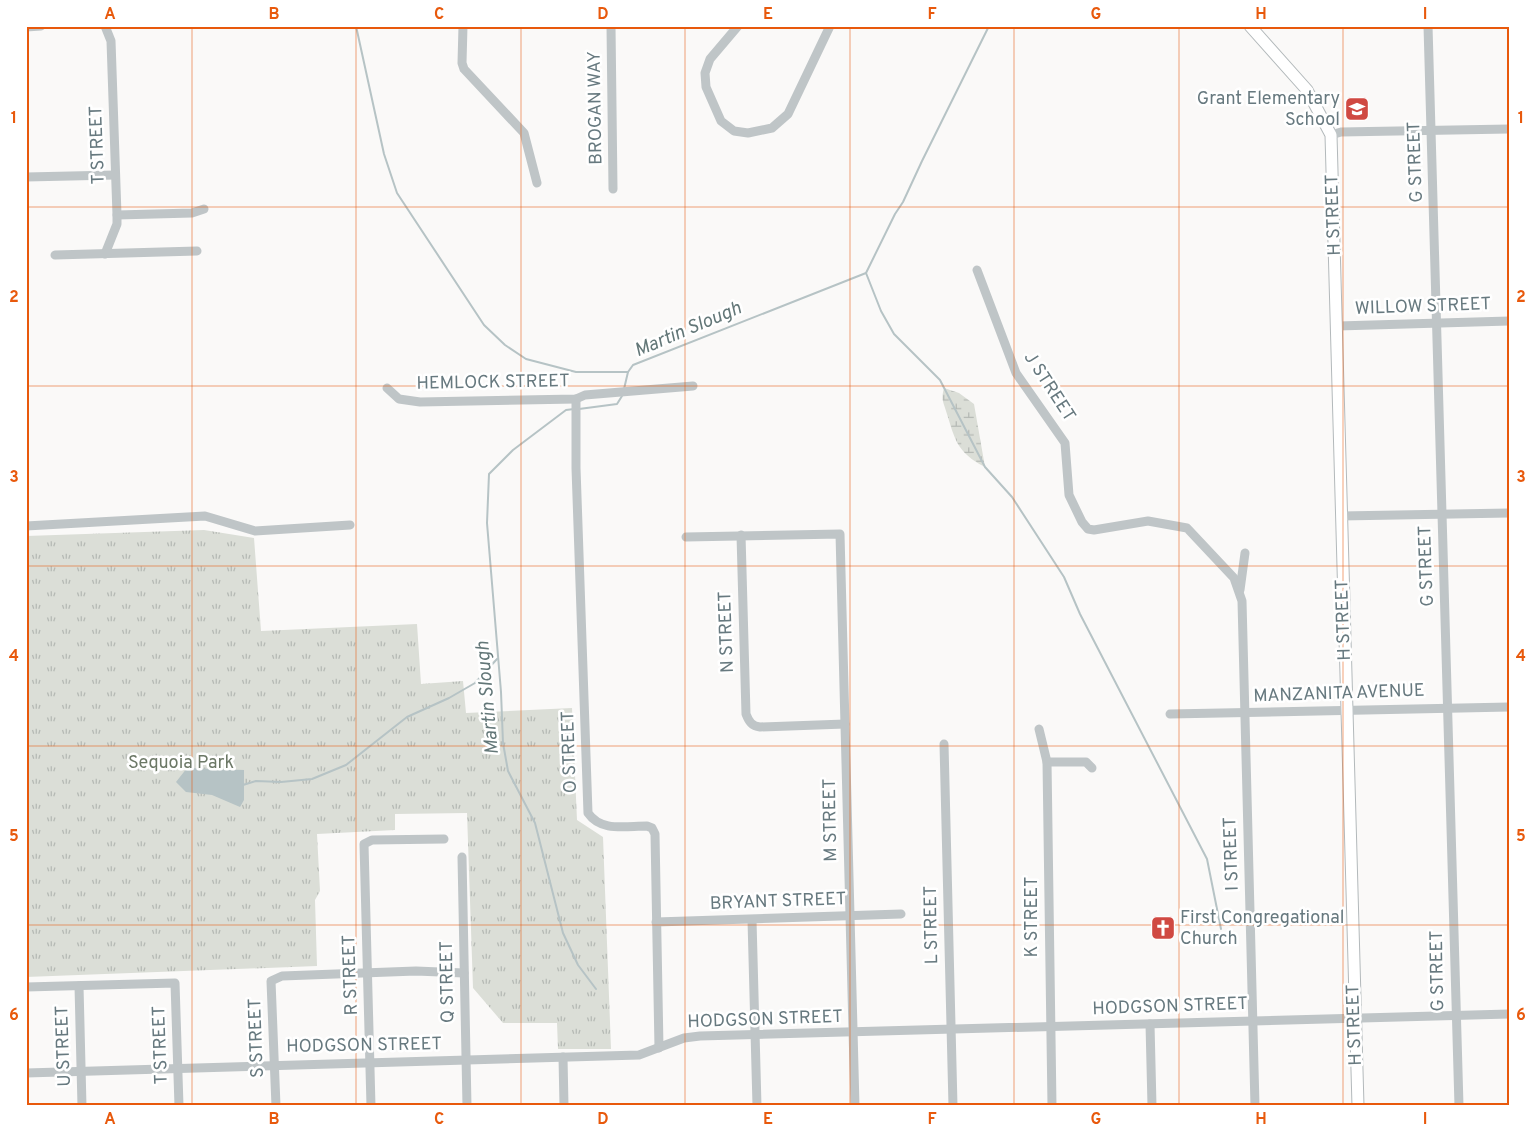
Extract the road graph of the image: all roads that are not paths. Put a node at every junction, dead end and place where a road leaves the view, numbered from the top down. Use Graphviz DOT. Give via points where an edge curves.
graph roads {
  1 [pos="27,26"];
  2 [pos="41,26"];
  3 [pos="463,26"];
  4 [pos="611,26"];
  5 [pos="738,26"];
  6 [pos="830,26"];
  7 [pos="1250,26"];
  8 [pos="1428,26"];
  9 [pos="107,29"];
  10 [pos="1509,129"];
  11 [pos="1431,130"];
  12 [pos="1331,134"];
  13 [pos="115,175"];
  14 [pos="26,177"];
  15 [pos="537,183"];
  16 [pos="613,189"];
  17 [pos="204,209"];
  18 [pos="117,215"];
  19 [pos="197,251"];
  20 [pos="105,254"];
  21 [pos="55,255"];
  22 [pos="977,270"];
  23 [pos="1509,321"];
  24 [pos="1437,324"];
  25 [pos="1338,326"];
  26 [pos="694,386"];
  27 [pos="387,388"];
  28 [pos="576,399"];
  29 [pos="1509,513"];
  30 [pos="1442,514"];
  31 [pos="1341,516"];
  32 [pos="350,525"];
  33 [pos="26,526"];
  34 [pos="741,535"];
  35 [pos="686,537"];
  36 [pos="1245,553"];
  37 [pos="1240,591"];
  38 [pos="1447,707"];
  39 [pos="1509,707"];
  40 [pos="1347,710"];
  41 [pos="1244,713"];
  42 [pos="1170,714"];
  43 [pos="845,724"];
  44 [pos="1039,729"];
  45 [pos="944,744"];
  46 [pos="1047,762"];
  47 [pos="1092,768"];
  48 [pos="444,839"];
  49 [pos="462,857"];
  50 [pos="901,914"];
  51 [pos="850,917"];
  52 [pos="752,920"];
  53 [pos="656,922"];
  54 [pos="367,972"];
  55 [pos="464,973"];
  56 [pos="26,986"];
  57 [pos="79,986"];
  58 [pos="1509,1014"];
  59 [pos="1456,1016"];
  60 [pos="1355,1019"];
  61 [pos="1253,1021"];
  62 [pos="1150,1024"];
  63 [pos="1049,1027"];
  64 [pos="951,1029"];
  65 [pos="854,1033"];
  66 [pos="755,1035"];
  67 [pos="660,1048"];
  68 [pos="563,1056"];
  69 [pos="466,1059"];
  70 [pos="370,1063"];
  71 [pos="274,1064"];
  72 [pos="178,1068"];
  73 [pos="81,1070"];
  74 [pos="26,1073"];
  75 [pos="82,1106"];
  76 [pos="179,1106"];
  77 [pos="276,1106"];
  78 [pos="371,1106"];
  79 [pos="467,1106"];
  80 [pos="564,1106"];
  81 [pos="757,1106"];
  82 [pos="855,1106"];
  83 [pos="953,1106"];
  84 [pos="1052,1106"];
  85 [pos="1152,1106"];
  86 [pos="1256,1106"];
  87 [pos="1358,1106"];
  88 [pos="1458,1106"];
  1 -- 2 [label="street"];
  3 -- 15 [label="street" via="464,69 524,133"];
  4 -- 16 [label="street, BROGAN WAY"];
  5 -- 6 [label="street" via="710,59 705,73 706,86 721,121 734,131 748,132 772,128 788,114"];
  7 -- 12 [label="main road" via="1307,90"];
  8 -- 11 [label="street, G STREET"];
  9 -- 13 [label="street, T STREET" via="111,41"];
  10 -- 11 [label="street"];
  11 -- 12 [label="street"];
  11 -- 24 [label="street, G STREET"];
  12 -- 25 [label="main road, H STREET"];
  13 -- 14 [label="street"];
  13 -- 18 [label="street, T STREET"];
  17 -- 18 [label="street" via="192,213"];
  18 -- 20 [label="street, T STREET" via="117,224"];
  19 -- 20 [label="street"];
  20 -- 21 [label="street"];
  22 -- 37 [label="street, J STREET" via="1016,373 1065,443 1069,496 1082,522 1094,530 1148,521 1188,528 1234,578"];
  23 -- 24 [label="street, WILLOW STREET"];
  24 -- 25 [label="street, WILLOW STREET"];
  24 -- 30 [label="street, G STREET"];
  25 -- 31 [label="main road, H STREET"];
  26 -- 28 [label="street, HEMLOCK STREET" via="585,395"];
  27 -- 28 [label="street, HEMLOCK STREET" via="399,399 420,402"];
  28 -- 53 [label="street, O STREET" via="588,813 594,822 606,826 652,828 655,834"];
  29 -- 30 [label="street"];
  30 -- 31 [label="street"];
  30 -- 38 [label="street, G STREET"];
  31 -- 40 [label="main road, H STREET"];
  32 -- 33 [label="street" via="255,531 205,516"];
  34 -- 35 [label="street"];
  34 -- 43 [label="street, N STREET" via="746,714 753,726"];
  34 -- 43 [label="street, M STREET" via="840,534"];
  36 -- 37 [label="street"];
  37 -- 41 [label="street, I STREET"];
  38 -- 39 [label="street, MANZANITA AVENUE"];
  38 -- 40 [label="street, MANZANITA AVENUE"];
  38 -- 59 [label="street, G STREET"];
  40 -- 41 [label="street, MANZANITA AVENUE"];
  40 -- 60 [label="main road, H STREET"];
  41 -- 42 [label="street, MANZANITA AVENUE"];
  41 -- 61 [label="street, I STREET"];
  43 -- 51 [label="street, M STREET"];
  44 -- 46 [label="street, K STREET"];
  45 -- 64 [label="street, L STREET"];
  46 -- 47 [label="street" via="1086,762"];
  46 -- 63 [label="street, K STREET"];
  48 -- 54 [label="street, R STREET" via="372,840 364,844"];
  49 -- 55 [label="street, Q STREET"];
  50 -- 51 [label="street, BRYANT STREET"];
  51 -- 52 [label="street, BRYANT STREET"];
  51 -- 65 [label="street, M STREET"];
  52 -- 53 [label="street, BRYANT STREET"];
  52 -- 66 [label="street"];
  53 -- 67 [label="street, O STREET"];
  54 -- 55 [label="street"];
  54 -- 70 [label="street, R STREET"];
  54 -- 71 [label="street, S STREET" via="282,976 271,981"];
  55 -- 69 [label="street, Q STREET"];
  56 -- 57 [label="street"];
  57 -- 72 [label="street, T STREET" via="174,983"];
  57 -- 73 [label="street, U STREET"];
  58 -- 59 [label="street, HODGSON STREET"];
  59 -- 60 [label="street, HODGSON STREET"];
  59 -- 88 [label="street, G STREET"];
  60 -- 61 [label="street, HODGSON STREET"];
  60 -- 87 [label="main road, H STREET"];
  61 -- 62 [label="street, HODGSON STREET"];
  61 -- 86 [label="street, I STREET"];
  62 -- 63 [label="street, HODGSON STREET"];
  62 -- 85 [label="street"];
  63 -- 64 [label="street, HODGSON STREET"];
  63 -- 84 [label="street, K STREET"];
  64 -- 65 [label="street, HODGSON STREET"];
  64 -- 83 [label="street, L STREET"];
  65 -- 66 [label="street, HODGSON STREET"];
  65 -- 82 [label="street, M STREET"];
  66 -- 67 [label="street, HODGSON STREET" via="684,1038"];
  66 -- 81 [label="street"];
  67 -- 68 [label="street, HODGSON STREET" via="639,1055"];
  68 -- 69 [label="street, HODGSON STREET"];
  68 -- 80 [label="street"];
  69 -- 70 [label="street, HODGSON STREET"];
  69 -- 79 [label="street, Q STREET"];
  70 -- 71 [label="street, HODGSON STREET"];
  70 -- 78 [label="street, R STREET"];
  71 -- 72 [label="street, HODGSON STREET"];
  71 -- 77 [label="street, S STREET"];
  72 -- 73 [label="street, HODGSON STREET"];
  72 -- 76 [label="street, T STREET"];
  73 -- 74 [label="street, HODGSON STREET"];
  73 -- 75 [label="street, U STREET"];
}
